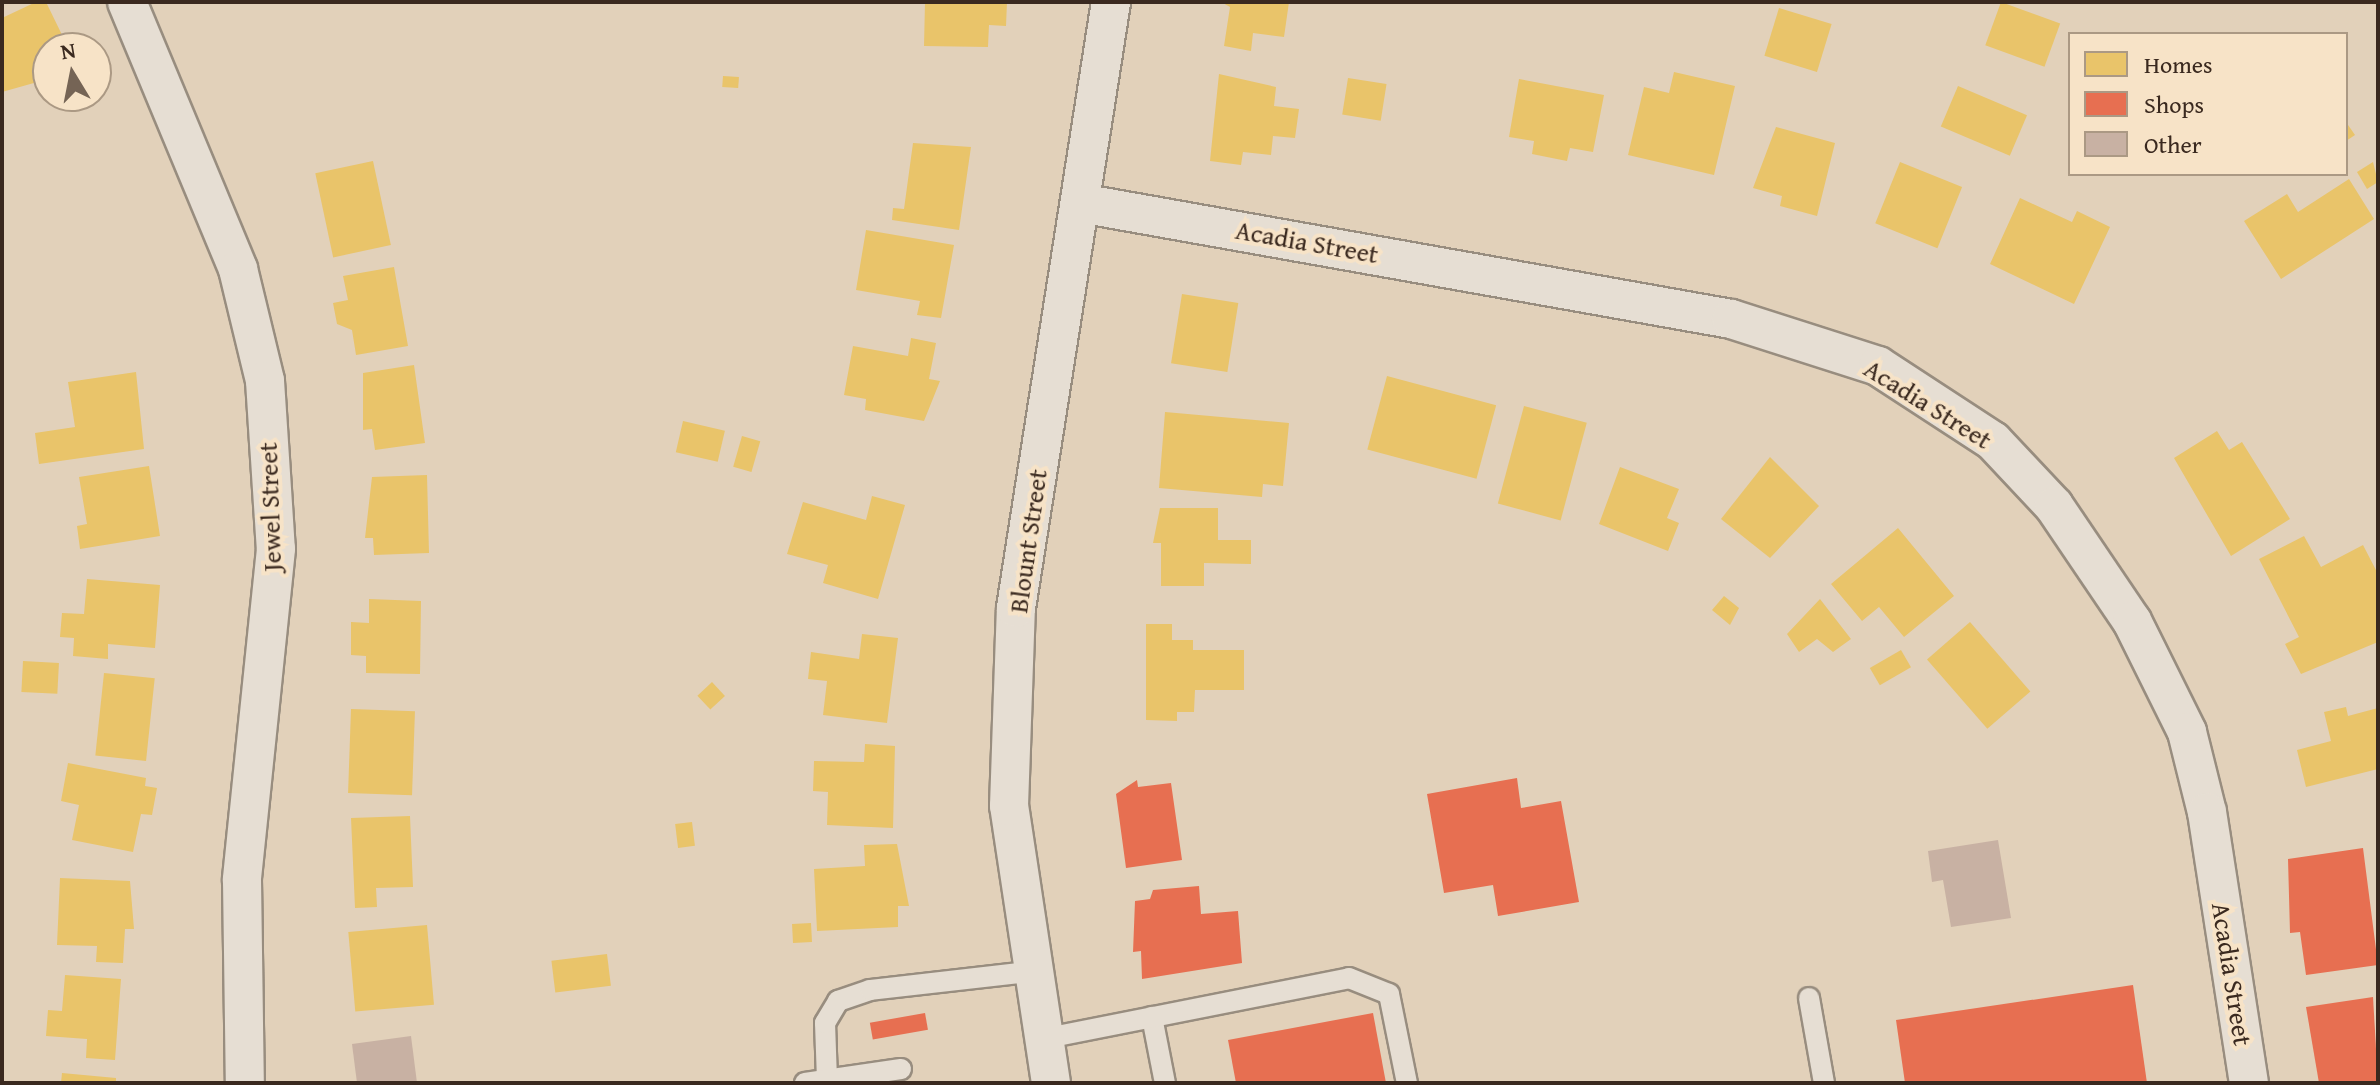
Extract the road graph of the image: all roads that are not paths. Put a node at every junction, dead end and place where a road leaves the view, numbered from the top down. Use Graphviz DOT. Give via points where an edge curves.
graph roads {
  1 [pos="127,2"];
  2 [pos="1111,2"];
  3 [pos="1080,203"];
  4 [pos="1029,972"];
  5 [pos="1809,998"];
  6 [pos="1152,1017"];
  7 [pos="1042,1039"];
  8 [pos="901,1069"];
  9 [pos="827,1080"];
  10 [pos="245,1083"];
  11 [pos="805,1083"];
  12 [pos="1051,1083"];
  13 [pos="1165,1083"];
  14 [pos="1407,1083"];
  15 [pos="1824,1083"];
  16 [pos="2249,1083"];
  1 -- 10 [label="street, Jewel Street" via="238,269 265,381 276,549 242,880"];
  2 -- 3 [label="street, Blount Street"];
  3 -- 4 [label="street, Blount Street" via="1016,608 1009,806"];
  3 -- 16 [label="street, Acadia Street" via="1731,319 1878,366 1993,441 2054,506 2132,621 2187,732 2207,812"];
  4 -- 7 [label="street, Blount Street"];
  4 -- 9 [label="lane" via="870,990 838,1001 825,1023"];
  5 -- 15 [label="lane"];
  6 -- 7 [label="lane"];
  6 -- 13 [label="lane"];
  6 -- 14 [label="lane" via="1349,978 1389,994"];
  7 -- 12 [label="street, Blount Street"];
  8 -- 9 [label="lane"];
  9 -- 11 [label="lane"];
}
